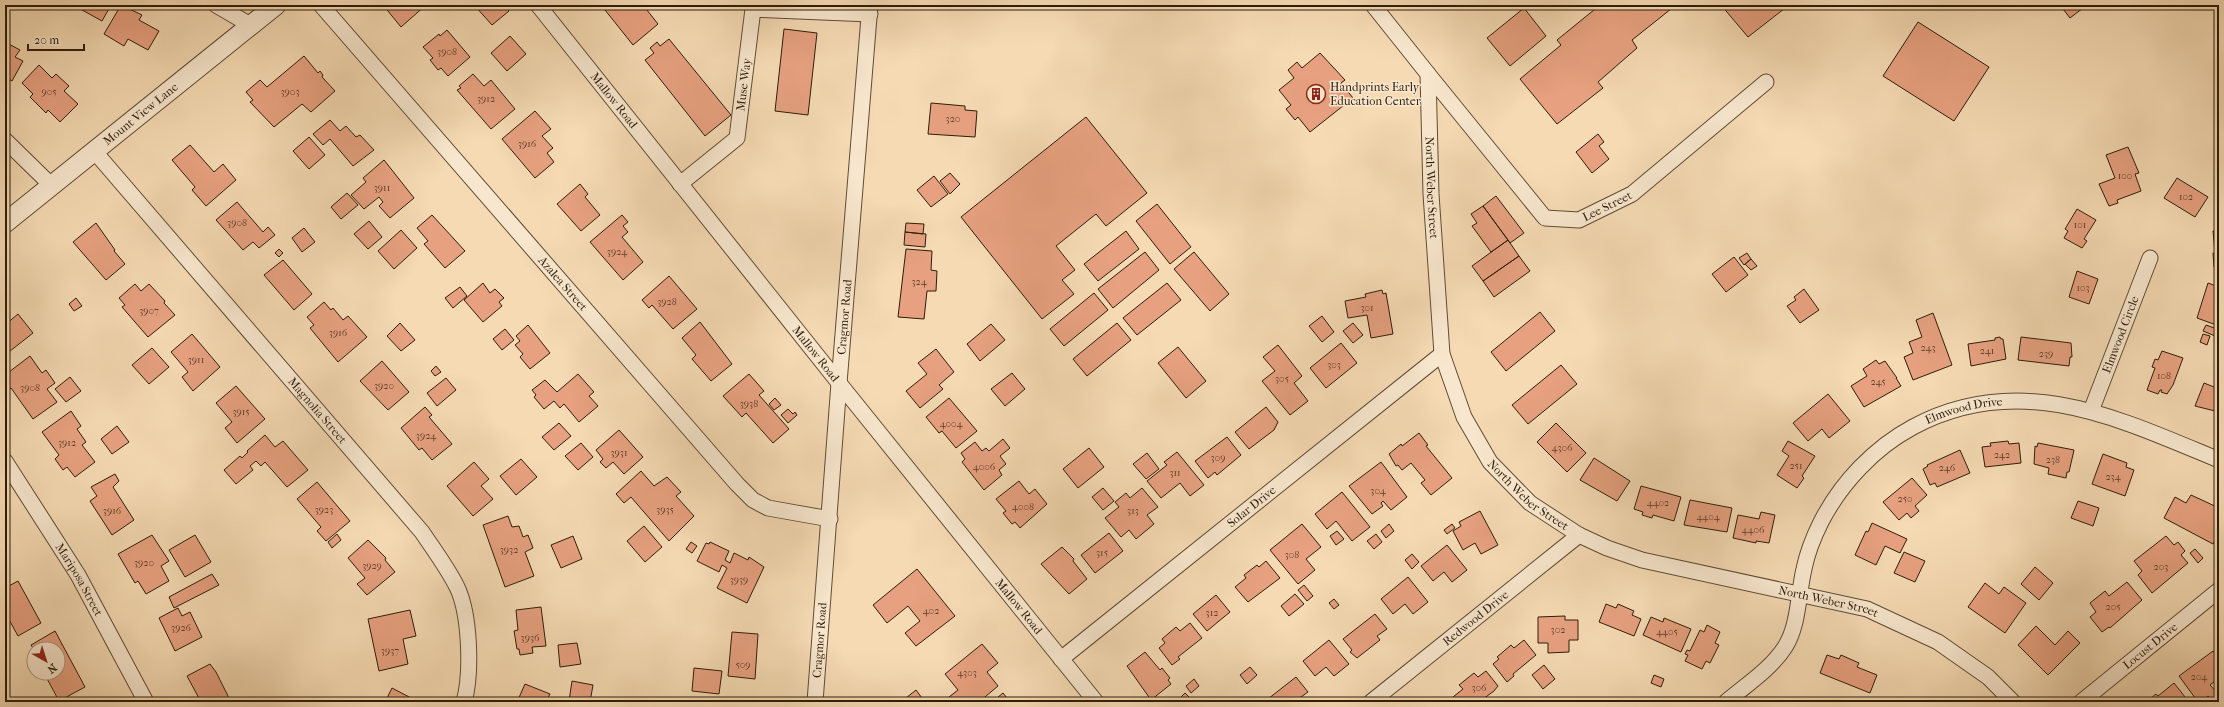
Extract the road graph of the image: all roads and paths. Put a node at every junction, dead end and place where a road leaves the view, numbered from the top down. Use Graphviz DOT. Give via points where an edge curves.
graph roads {
  1 [pos="216,5"];
  2 [pos="276,5"];
  3 [pos="321,5"];
  4 [pos="538,5"];
  5 [pos="1373,5"];
  6 [pos="803,8"];
  7 [pos="870,10"];
  8 [pos="252,26"];
  9 [pos="1428,74"];
  10 [pos="1766,82"];
  11 [pos="5,140"];
  12 [pos="95,152"];
  13 [pos="680,184"];
  14 [pos="52,186"];
  15 [pos="5,223"];
  16 [pos="2150,258"];
  17 [pos="1442,354"];
  18 [pos="839,383"];
  19 [pos="2091,411"];
  20 [pos="2219,460"];
  21 [pos="5,461"];
  22 [pos="830,519"];
  23 [pos="1579,535"];
  24 [pos="2219,590"];
  25 [pos="1800,596"];
  26 [pos="1061,659"];
  27 [pos="146,702"];
  28 [pos="464,702"];
  29 [pos="815,702"];
  30 [pos="1096,702"];
  31 [pos="1371,702"];
  32 [pos="1726,702"];
  33 [pos="2013,702"];
  34 [pos="2081,702"];
  1 -- 8 [label="street"];
  2 -- 8 [label="street, Mount View Lane"];
  3 -- 22 [label="street, Azalea Street" via="737,484 753,500 768,508"];
  4 -- 13 [label="street, Mallow Road"];
  5 -- 9 [label="street"];
  6 -- 7 [label="street, Muse Way"];
  6 -- 13 [label="street, Muse Way" via="753,9 737,138"];
  7 -- 18 [label="street, Cragmor Road"];
  8 -- 12 [label="street, Mount View Lane"];
  9 -- 10 [label="street, Lee Street" via="1545,218 1579,220 1632,194"];
  9 -- 17 [label="street, North Weber Street" via="1431,194"];
  11 -- 14 [label="street"];
  12 -- 14 [label="street, Mount View Lane"];
  12 -- 28 [label="street, Magnolia Street" via="422,532 444,564 458,588 464,610 468,677"];
  13 -- 18 [label="street, Mallow Road"];
  14 -- 15 [label="street, Mount View Lane"];
  16 -- 19 [label="street, Elmwood Circle"];
  17 -- 23 [label="street, North Weber Street" via="1464,417 1490,462 1530,503"];
  17 -- 26 [label="street, Solar Drive"];
  18 -- 22 [label="street, Cragmor Road"];
  18 -- 26 [label="street, Mallow Road"];
  19 -- 20 [label="street, Elmwood Drive" via="2162,436"];
  19 -- 25 [label="street, Elmwood Drive" via="2021,400 1992,401 1962,406 1937,415 1895,437 1866,461 1841,490 1821,522 1804,568"];
  21 -- 27 [label="street, Mariposa Street" via="78,574"];
  22 -- 29 [label="street, Cragmor Road"];
  23 -- 25 [label="street, North Weber Street" via="1642,560"];
  23 -- 31 [label="street, Redwood Drive"];
  24 -- 34 [label="street, Locust Drive"];
  25 -- 32 [label="street, Elmwood Drive" via="1786,646 1772,662"];
  25 -- 33 [label="street, North Weber Street" via="1867,609 1918,632 1958,654 1988,677"];
  26 -- 30 [label="street, Mallow Road"];
}
